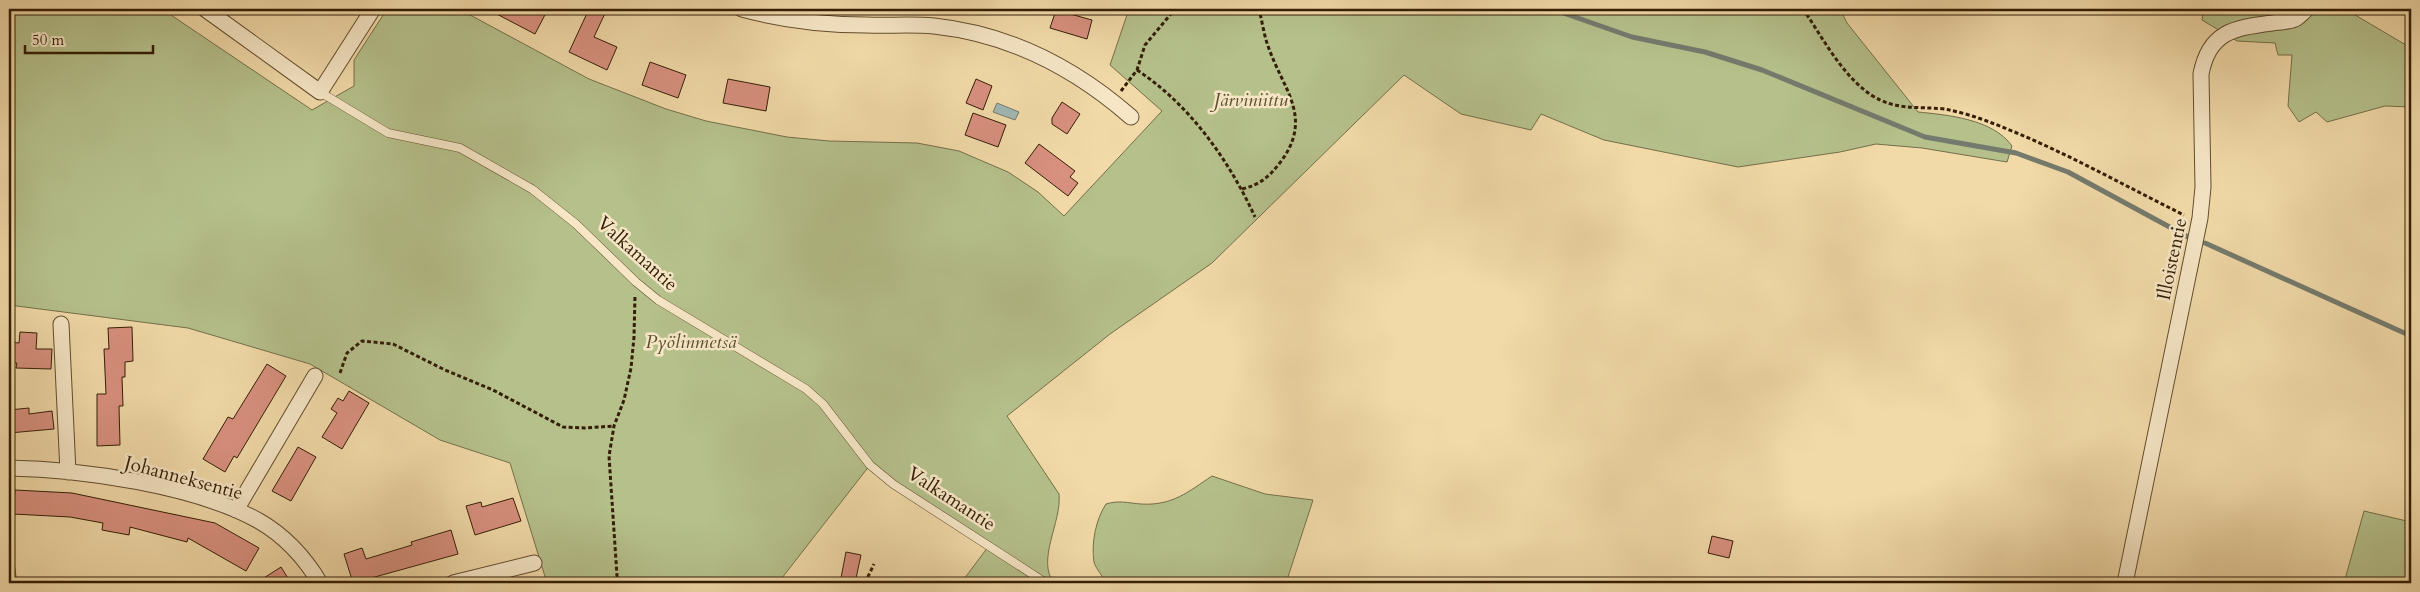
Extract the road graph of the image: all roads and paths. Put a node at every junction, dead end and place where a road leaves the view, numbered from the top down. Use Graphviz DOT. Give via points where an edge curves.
graph roads {
  1 [pos="205,9"];
  2 [pos="373,9"];
  3 [pos="742,9"];
  4 [pos="1175,9"];
  5 [pos="1259,9"];
  6 [pos="1803,9"];
  7 [pos="2307,9"];
  8 [pos="1137,70"];
  9 [pos="1127,84"];
  10 [pos="320,92"];
  11 [pos="1131,117"];
  12 [pos="1242,189"];
  13 [pos="1255,217"];
  14 [pos="2200,223"];
  15 [pos="636,282"];
  16 [pos="62,324"];
  17 [pos="340,373"];
  18 [pos="314,376"];
  19 [pos="614,426"];
  20 [pos="9,468"];
  21 [pos="68,472"];
  22 [pos="236,510"];
  23 [pos="534,563"];
  24 [pos="874,564"];
  25 [pos="320,583"];
  26 [pos="453,583"];
  27 [pos="620,583"];
  28 [pos="865,583"];
  29 [pos="1046,583"];
  30 [pos="2125,583"];
  1 -- 10 [label="street, Valkamantie"];
  2 -- 10 [label="street"];
  3 -- 11 [label="street" via="837,25 935,26 1008,42 1091,85"];
  4 -- 8 [label="path" via="1145,45"];
  5 -- 12 [label="path" via="1268,47 1288,87 1296,121 1294,135 1270,176 1255,186"];
  6 -- 14 [label="path" via="1839,62 1882,101 1905,108 1945,110 1991,122"];
  7 -- 14 [label="street, Illoistentie" via="2294,19 2232,31 2208,49 2201,74 2203,187"];
  8 -- 9 [label="path"];
  8 -- 12 [label="path" via="1184,109"];
  10 -- 15 [label="lane, Valkamantie" via="388,133 460,148 525,185 576,224"];
  12 -- 13 [label="path"];
  14 -- 30 [label="street, Illoistentie"];
  15 -- 19 [label="path" via="631,368"];
  15 -- 29 [label="lane, Valkamantie" via="658,300 806,389 823,404 870,465 893,484"];
  16 -- 21 [label="street"];
  17 -- 19 [label="path" via="347,353 362,341 393,344 493,390 563,427"];
  18 -- 22 [label="street"];
  19 -- 27 [label="path" via="609,456 610,484"];
  20 -- 21 [label="street, Johanneksentie"];
  21 -- 22 [label="street, Johanneksentie" via="162,488"];
  22 -- 25 [label="street, Johanneksentie" via="282,538 309,566"];
  23 -- 26 [label="street"];
  24 -- 28 [label="path"];
}
